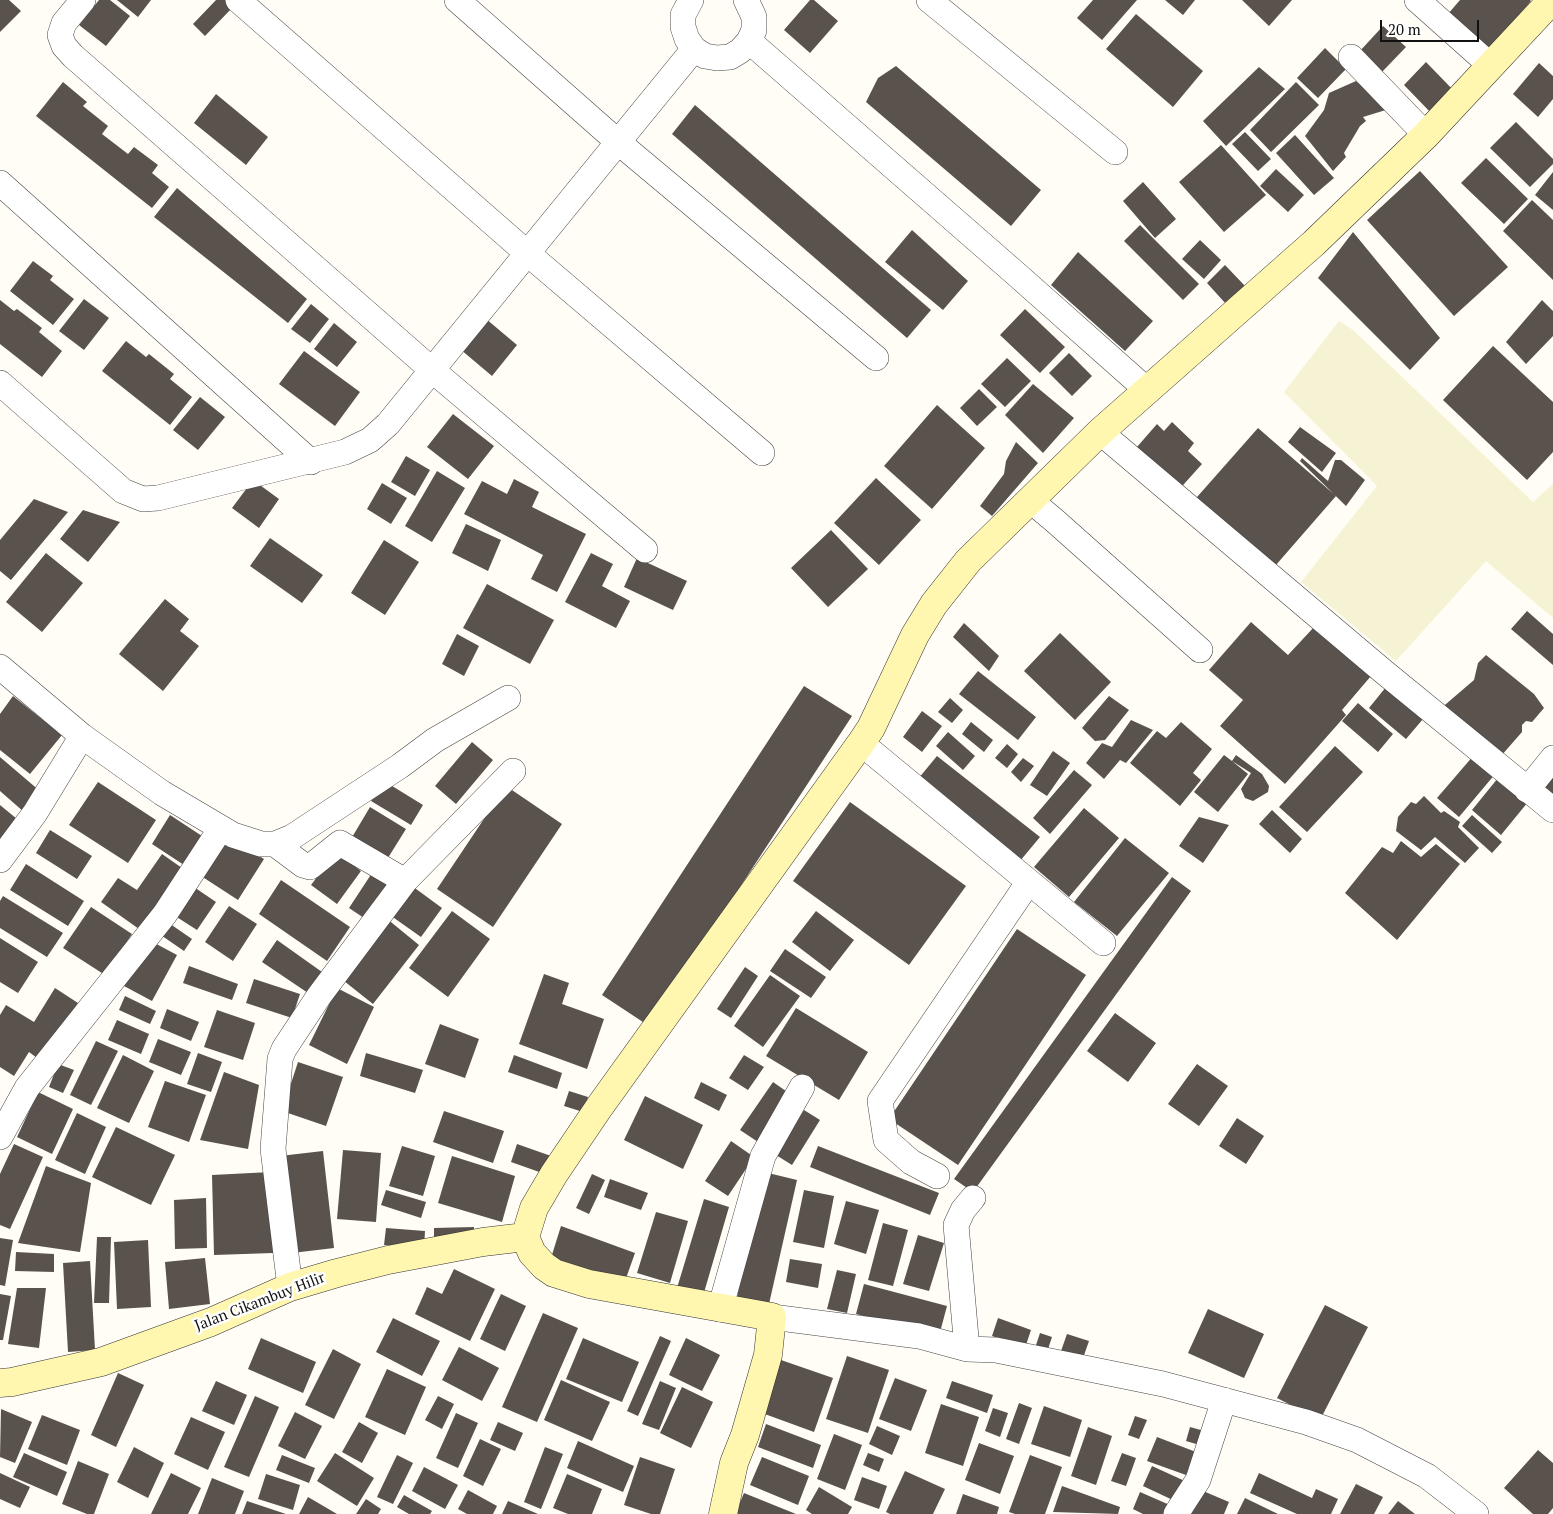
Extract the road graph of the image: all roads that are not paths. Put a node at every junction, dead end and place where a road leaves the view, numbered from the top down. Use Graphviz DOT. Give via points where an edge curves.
graph roads {
  1 [pos="83,0"];
  2 [pos="238,0"];
  3 [pos="457,0"];
  4 [pos="691,0"];
  5 [pos="746,0"];
  6 [pos="929,0"];
  7 [pos="1418,0"];
  8 [pos="1552,0"];
  9 [pos="749,42"];
  10 [pos="694,49"];
  11 [pos="1351,57"];
  12 [pos="1490,65"];
  13 [pos="1426,135"];
  14 [pos="618,142"];
  15 [pos="1115,152"];
  16 [pos="0,183"];
  17 [pos="527,253"];
  18 [pos="876,358"];
  19 [pos="432,370"];
  20 [pos="0,383"];
  21 [pos="1148,391"];
  22 [pos="1100,432"];
  23 [pos="762,453"];
  24 [pos="311,462"];
  25 [pos="1030,500"];
  26 [pos="645,550"];
  27 [pos="1200,650"];
  28 [pos="0,667"];
  29 [pos="508,698"];
  30 [pos="82,736"];
  31 [pos="862,743"];
  32 [pos="1553,758"];
  33 [pos="513,771"];
  34 [pos="1527,790"];
  35 [pos="1553,810"];
  36 [pos="221,828"];
  37 [pos="275,844"];
  38 [pos="0,860"];
  39 [pos="405,881"];
  40 [pos="1028,883"];
  41 [pos="1103,943"];
  42 [pos="802,1087"];
  43 [pos="0,1137"];
  44 [pos="937,1176"];
  45 [pos="973,1198"];
  46 [pos="525,1237"];
  47 [pos="290,1287"];
  48 [pos="720,1309"];
  49 [pos="772,1317"];
  50 [pos="967,1349"];
  51 [pos="0,1383"];
  52 [pos="1224,1400"];
  53 [pos="723,1514"];
  54 [pos="1176,1514"];
  55 [pos="1476,1514"];
  1 -- 19 [label="street" via="64,23 60,35 73,56"];
  2 -- 17 [label="street"];
  3 -- 14 [label="street"];
  4 -- 10 [label="street" via="683,15 683,27"];
  5 -- 9 [label="street" via="754,17 754,30"];
  6 -- 15 [label="street"];
  7 -- 12 [label="street"];
  8 -- 12 [label="street"];
  9 -- 10 [label="street" via="730,57 705,56"];
  9 -- 21 [label="street"];
  10 -- 14 [label="street"];
  11 -- 13 [label="street"];
  12 -- 13 [label="street"];
  13 -- 21 [label="street" via="1314,242"];
  14 -- 17 [label="street"];
  14 -- 18 [label="street"];
  16 -- 24 [label="street"];
  17 -- 19 [label="street"];
  17 -- 23 [label="street"];
  19 -- 24 [label="street" via="388,424 370,440 345,452"];
  19 -- 26 [label="street"];
  20 -- 24 [label="street" via="123,491 143,499"];
  21 -- 22 [label="street"];
  22 -- 25 [label="street"];
  22 -- 34 [label="street"];
  25 -- 27 [label="street"];
  25 -- 31 [label="street" via="968,561 934,604 915,635"];
  28 -- 30 [label="street"];
  29 -- 37 [label="street" via="435,740 297,833"];
  30 -- 36 [label="street" via="162,793"];
  30 -- 38 [label="street" via="35,813"];
  31 -- 40 [label="street"];
  31 -- 46 [label="street" via="590,1121 534,1208"];
  32 -- 34 [label="street"];
  33 -- 39 [label="street"];
  34 -- 35 [label="street"];
  36 -- 37 [label="street" via="249,842"];
  36 -- 43 [label="street" via="165,914 26,1088"];
  37 -- 39 [label="street" via="310,867 340,843"];
  39 -- 47 [label="street" via="319,996 280,1059 273,1149"];
  40 -- 41 [label="street"];
  40 -- 44 [label="street" via="880,1101 886,1140 911,1162"];
  42 -- 48 [label="street" via="763,1156"];
  45 -- 50 [label="street" via="956,1225"];
  46 -- 47 [label="street, Jalan Cikambuy Hilir" via="388,1260"];
  46 -- 48 [label="street" via="532,1252 554,1273 589,1284"];
  47 -- 51 [label="street, Jalan Cikambuy Hilir" via="211,1322 101,1362"];
  48 -- 49 [label="street"];
  49 -- 50 [label="street" via="919,1336"];
  49 -- 53 [label="street" via="768,1355 734,1463"];
  50 -- 52 [label="street" via="996,1350 1163,1384"];
  52 -- 54 [label="street" via="1198,1480"];
  52 -- 55 [label="street" via="1306,1422 1357,1440 1427,1476"];
}
